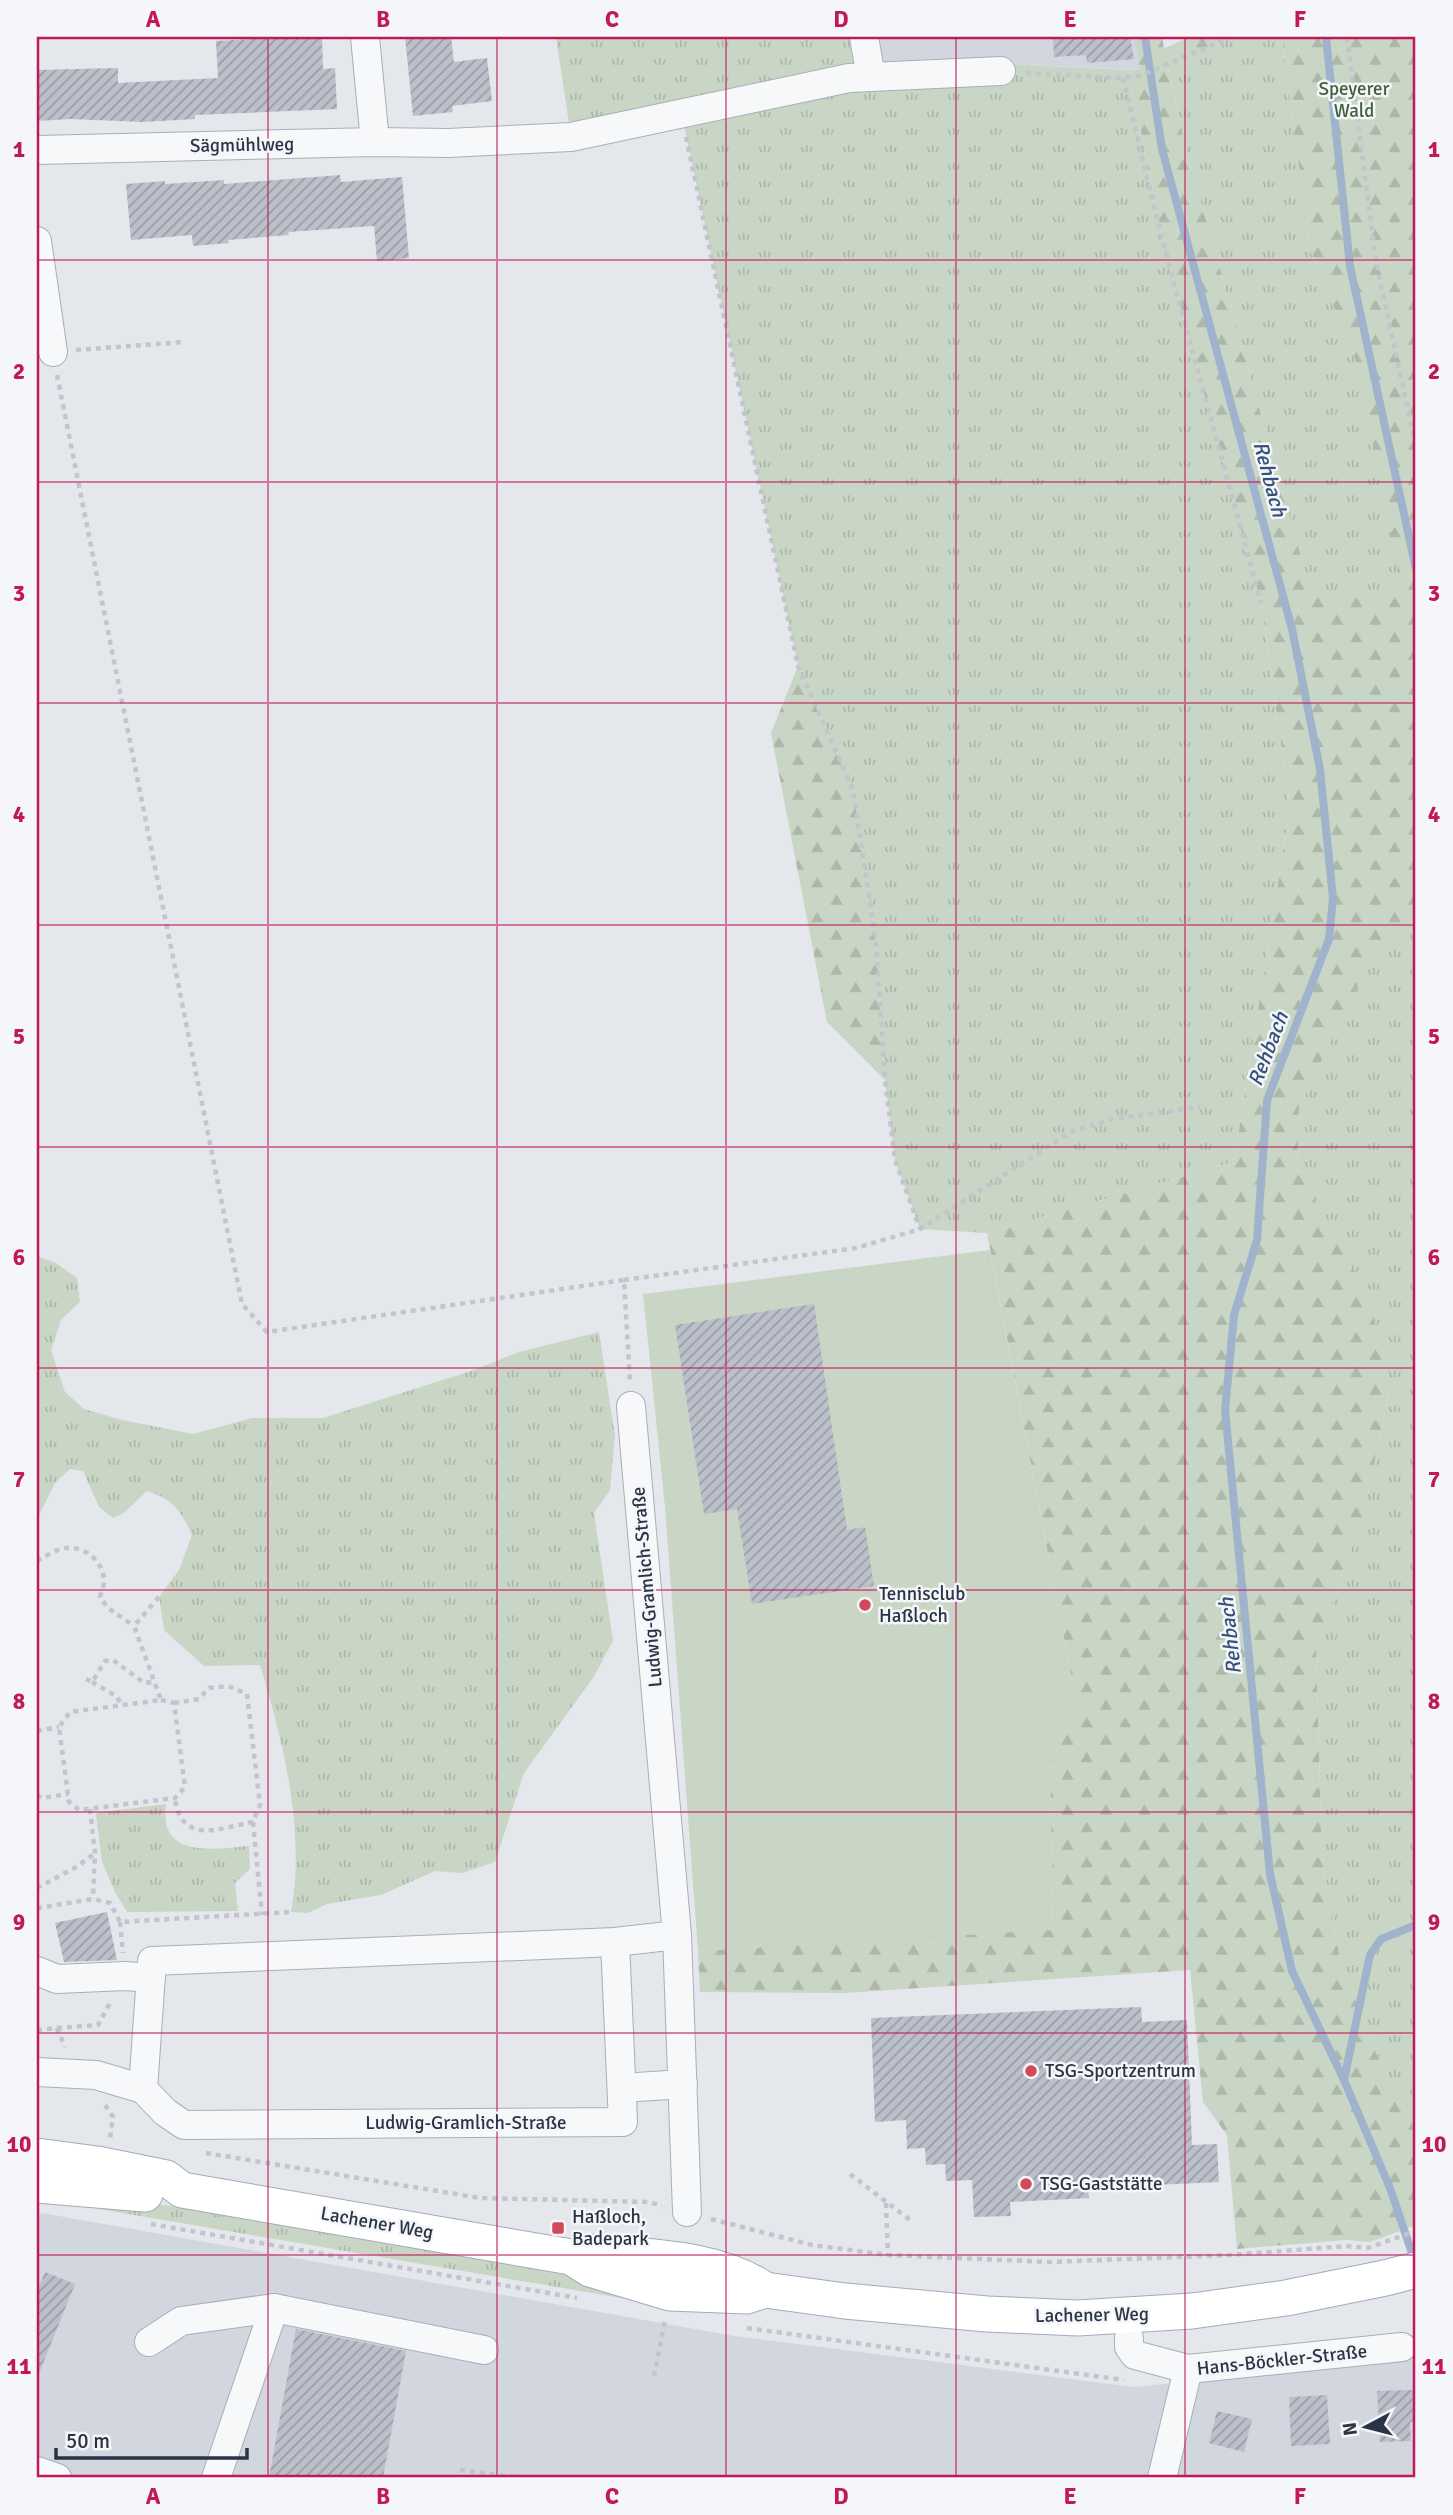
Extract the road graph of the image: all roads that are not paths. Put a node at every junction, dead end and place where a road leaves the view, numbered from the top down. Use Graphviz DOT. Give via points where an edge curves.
graph roads {
  1 [pos="365,37"];
  2 [pos="864,37"];
  3 [pos="1001,71"];
  4 [pos="871,77"];
  5 [pos="375,142"];
  6 [pos="37,150"];
  7 [pos="37,241"];
  8 [pos="52,352"];
  9 [pos="631,1406"];
  10 [pos="677,1935"];
  11 [pos="615,1942"];
  12 [pos="37,1971"];
  13 [pos="138,1977"];
  14 [pos="37,2072"];
  15 [pos="683,2084"];
  16 [pos="622,2088"];
  17 [pos="143,2089"];
  18 [pos="37,2157"];
  19 [pos="37,2185"];
  20 [pos="182,2190"];
  21 [pos="687,2213"];
  22 [pos="1401,2274"];
  23 [pos="274,2308"];
  24 [pos="1129,2338"];
  25 [pos="149,2342"];
  26 [pos="1402,2347"];
  27 [pos="484,2350"];
  28 [pos="1188,2369"];
  29 [pos="37,2471"];
  30 [pos="57,2478"];
  31 [pos="215,2478"];
  32 [pos="1162,2478"];
  1 -- 5 [label="street"];
  2 -- 4 [label="street"];
  3 -- 4 [label="street, Sägmühlweg"];
  4 -- 5 [label="street, Sägmühlweg" via="571,137"];
  5 -- 6 [label="street, Sägmühlweg"];
  7 -- 8 [label="street"];
  9 -- 10 [label="street, Ludwig-Gramlich-Straße"];
  10 -- 11 [label="street"];
  10 -- 15 [label="street, Ludwig-Gramlich-Straße"];
  11 -- 13 [label="street" via="152,1961"];
  11 -- 16 [label="street, Ludwig-Gramlich-Straße"];
  12 -- 13 [label="street" via="57,1979"];
  13 -- 17 [label="street"];
  14 -- 17 [label="street, Ludwig-Gramlich-Straße" via="96,2076"];
  15 -- 16 [label="street"];
  15 -- 21 [label="street, Ludwig-Gramlich-Straße"];
  16 -- 17 [label="street, Ludwig-Gramlich-Straße" via="623,2122 184,2125"];
  18 -- 20 [label="main road, Lachener Weg" via="166,2178"];
  19 -- 20 [label="main road, Lachener Weg" via="163,2196"];
  20 -- 22 [label="main road, Lachener Weg" via="571,2257 593,2252 678,2259 747,2277 765,2290 974,2313 1078,2318 1192,2311 1286,2298"];
  23 -- 25 [label="street" via="181,2321"];
  23 -- 27 [label="street"];
  23 -- 31 [label="street"];
  24 -- 28 [label="street" via="1135,2355"];
  26 -- 28 [label="street, Hans-Böckler-Straße"];
  28 -- 32 [label="street, Hans-Böckler-Straße"];
  29 -- 30 [label="street"];
}
